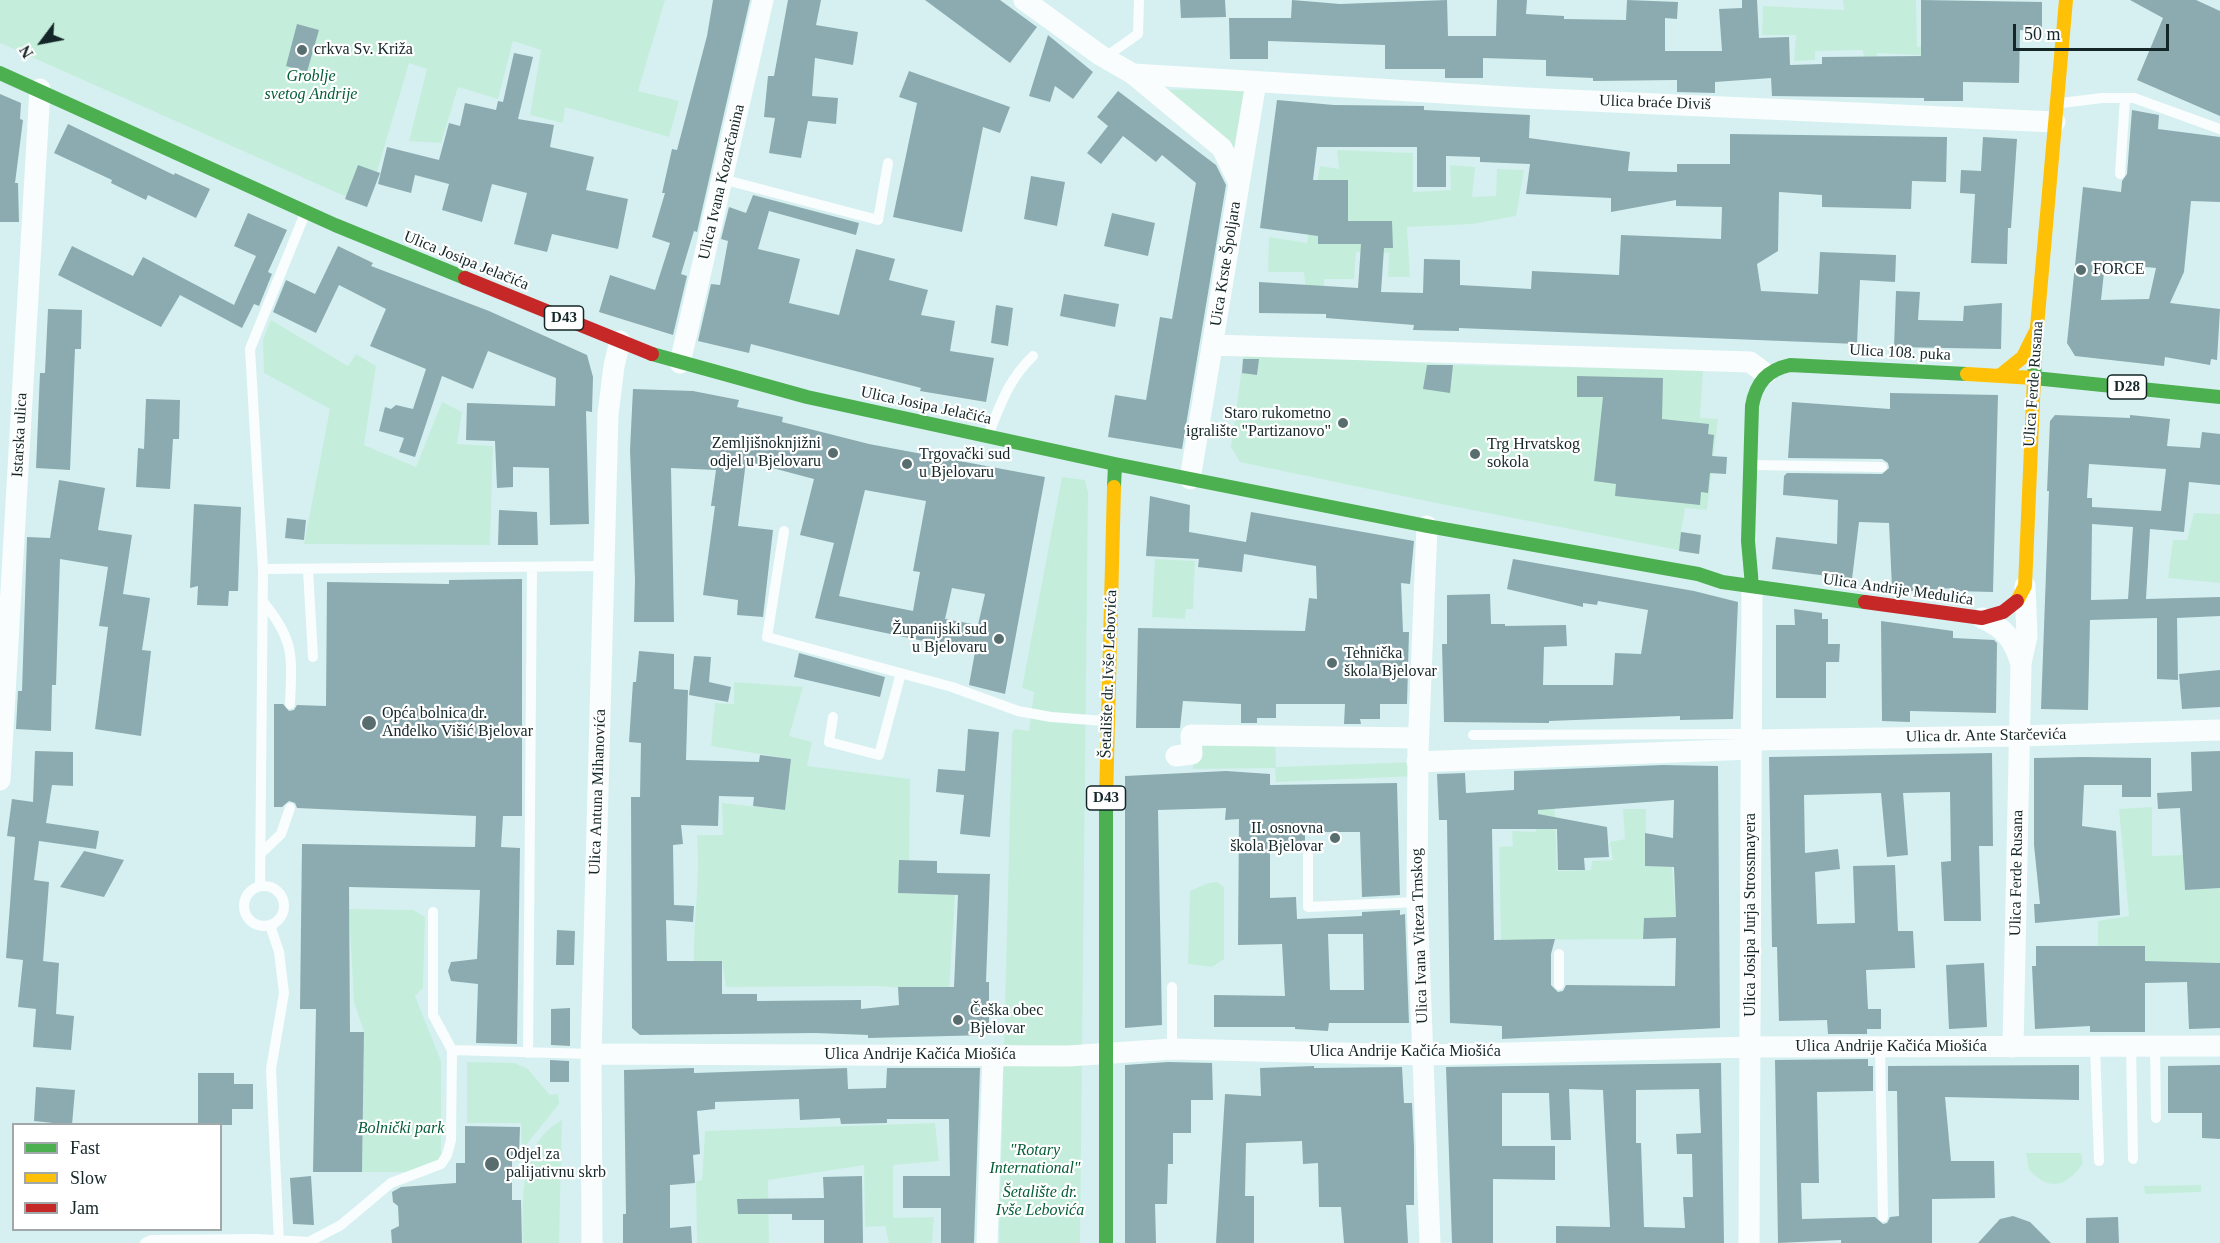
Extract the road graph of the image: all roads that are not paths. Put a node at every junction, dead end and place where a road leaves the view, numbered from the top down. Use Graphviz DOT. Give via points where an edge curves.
graph roads {
  1 [pos="763,0"];
  2 [pos="1024,0"];
  3 [pos="1139,0"];
  4 [pos="2066,0"];
  5 [pos="1104,58"];
  6 [pos="0,73"];
  7 [pos="1133,74"];
  8 [pos="1256,82"];
  9 [pos="40,89"];
  10 [pos="2125,98"];
  11 [pos="2055,113"];
  12 [pos="2220,129"];
  13 [pos="888,163"];
  14 [pos="2120,174"];
  15 [pos="722,179"];
  16 [pos="1239,183"];
  17 [pos="306,212"];
  18 [pos="2037,325"];
  19 [pos="620,341"];
  20 [pos="1213,345"];
  21 [pos="1033,356"];
  22 [pos="680,363"];
  23 [pos="1766,374"];
  24 [pos="2002,374"];
  25 [pos="2034,378"];
  26 [pos="2220,397"];
  27 [pos="988,436"];
  28 [pos="1115,464"];
  29 [pos="1751,465"];
  30 [pos="1882,467"];
  31 [pos="1190,479"];
  32 [pos="1427,526"];
  33 [pos="784,531"];
  34 [pos="1748,542"];
  35 [pos="605,566"];
  36 [pos="532,567"];
  37 [pos="263,569"];
  38 [pos="308,570"];
  39 [pos="1698,574"];
  40 [pos="1752,586"];
  41 [pos="2025,586"];
  42 [pos="263,602"];
  43 [pos="1982,618"];
  44 [pos="313,657"];
  45 [pos="2021,664"];
  46 [pos="901,673"];
  47 [pos="290,704"];
  48 [pos="833,717"];
  49 [pos="1107,721"];
  50 [pos="2220,730"];
  51 [pos="1473,735"];
  52 [pos="1566,735"];
  53 [pos="2019,736"];
  54 [pos="1752,741"];
  55 [pos="1418,750"];
  56 [pos="1176,756"];
  57 [pos="1567,756"];
  58 [pos="0,780"];
  59 [pos="290,808"];
  60 [pos="261,853"];
  61 [pos="1308,854"];
  62 [pos="260,886"];
  63 [pos="1418,902"];
  64 [pos="433,912"];
  65 [pos="270,925"];
  66 [pos="1558,954"];
  67 [pos="1559,985"];
  68 [pos="1172,987"];
  69 [pos="2095,1046"];
  70 [pos="2131,1046"];
  71 [pos="2155,1046"];
  72 [pos="2220,1046"];
  73 [pos="1750,1047"];
  74 [pos="1880,1047"];
  75 [pos="2013,1047"];
  76 [pos="1172,1049"];
  77 [pos="452,1050"];
  78 [pos="528,1053"];
  79 [pos="591,1054"];
  80 [pos="1106,1054"];
  81 [pos="993,1055"];
  82 [pos="1425,1055"];
  83 [pos="2156,1118"];
  84 [pos="2133,1160"];
  85 [pos="2098,1161"];
  86 [pos="1883,1217"];
  87 [pos="279,1242"];
  88 [pos="145,1243"];
  89 [pos="592,1243"];
  90 [pos="987,1243"];
  91 [pos="1106,1243"];
  92 [pos="1431,1243"];
  93 [pos="1749,1243"];
  1 -- 15 [label="street, Ulica Ivana Kozarčanina"];
  2 -- 5 [label="street, Uica Krste Špoljara"];
  3 -- 5 [label="lane" via="1138,34"];
  4 -- 11 [label="main road, Ulica Ferde Rusana"];
  5 -- 7 [label="street, Uica Krste Špoljara"];
  6 -- 9 [label="main road, Ulica Josipa Jelačića / D43"];
  7 -- 8 [label="street, Uica Krste Špoljara"];
  7 -- 16 [label="street, Uica Krste Špoljara" via="1222,148"];
  8 -- 11 [label="street, Ulica braće Diviš" via="1525,98"];
  8 -- 16 [label="street, Uica Krste Špoljara"];
  9 -- 17 [label="main road, Ulica Josipa Jelačića / D43"];
  9 -- 58 [label="street, Istarska ulica"];
  10 -- 11 [label="lane" via="2102,98"];
  10 -- 12 [label="lane"];
  10 -- 14 [label="lane"];
  11 -- 18 [label="main road, Ulica Ferde Rusana"];
  13 -- 15 [label="lane" via="878,220"];
  15 -- 22 [label="street, Ulica Ivana Kozarčanina"];
  16 -- 20 [label="street, Uica Krste Špoljara"];
  17 -- 19 [label="main road, Ulica Josipa Jelačića / D43"];
  17 -- 37 [label="lane" via="250,350"];
  18 -- 24 [label="main road" via="2025,356"];
  18 -- 25 [label="main road, Ulica Ferde Rusana"];
  19 -- 22 [label="main road, Ulica Josipa Jelačića / D43"];
  19 -- 35 [label="street, Ulica Antuna Mihanovića" via="608,414"];
  20 -- 23 [label="street" via="1750,362"];
  20 -- 31 [label="street"];
  21 -- 27 [label="lane" via="1007,387"];
  22 -- 27 [label="main road, Ulica Josipa Jelačića / D43" via="807,397"];
  23 -- 24 [label="main road, Ulica 108. puka" via="1790,365"];
  23 -- 29 [label="main road" via="1753,396"];
  24 -- 25 [label="main road, Ulica 108. puka"];
  25 -- 26 [label="main road, D28"];
  25 -- 41 [label="main road, Ulica Ferde Rusana"];
  27 -- 28 [label="main road, Ulica Josipa Jelačića / D43"];
  28 -- 31 [label="main road"];
  28 -- 49 [label="main road, Šetalište dr. Ivše Lebovića / D43"];
  29 -- 30 [label="lane"];
  29 -- 34 [label="main road"];
  31 -- 32 [label="main road"];
  32 -- 39 [label="main road"];
  32 -- 55 [label="street, Ulica Ivana Viteza Trnskog"];
  33 -- 46 [label="lane" via="767,637"];
  34 -- 39 [label="main road" via="1730,562"];
  34 -- 40 [label="main road"];
  35 -- 36 [label="lane"];
  35 -- 79 [label="street, Ulica Antuna Mihanovića"];
  36 -- 38 [label="lane"];
  36 -- 78 [label="lane"];
  37 -- 38 [label="lane"];
  37 -- 42 [label="lane"];
  38 -- 44 [label="lane"];
  39 -- 40 [label="main road"];
  40 -- 43 [label="main road, Ulica Andrije Medulića"];
  40 -- 54 [label="street, Ulica Josipa Jurja Strossmayera"];
  41 -- 43 [label="main road, Ulica Andrije Medulića" via="2014,606 2002,614"];
  41 -- 45 [label="street, Ulica Ferde Rusana" via="2027,636"];
  42 -- 47 [label="lane" via="281,623 288,641 292,661"];
  42 -- 60 [label="lane"];
  43 -- 45 [label="street, Ulica Ferde Rusana" via="2004,630 2017,649"];
  45 -- 53 [label="street, Ulica Ferde Rusana"];
  46 -- 48 [label="lane" via="879,755 829,742"];
  46 -- 49 [label="lane" via="1018,711"];
  49 -- 80 [label="main road, Šetalište dr. Ivše Lebovića / D43"];
  50 -- 53 [label="street, Ulica dr. Ante Starčevića"];
  51 -- 52 [label="lane"];
  52 -- 54 [label="lane"];
  52 -- 57 [label="lane"];
  53 -- 54 [label="street, Ulica dr. Ante Starčevića"];
  53 -- 75 [label="street, Ulica Ferde Rusana"];
  54 -- 57 [label="street, Ulica dr. Ante Starčevića"];
  54 -- 73 [label="street, Ulica Josipa Jurja Strossmayera"];
  55 -- 56 [label="street, Ulica dr. Ante Starčevića" via="1191,735 1192,754"];
  55 -- 57 [label="street, Ulica dr. Ante Starčevića"];
  55 -- 63 [label="street, Ulica Ivana Viteza Trnskog"];
  59 -- 60 [label="lane" via="281,834"];
  60 -- 62 [label="lane"];
  61 -- 63 [label="lane" via="1308,907"];
  62 -- 65 [label="lane" via="273,887 284,904 280,917"];
  62 -- 65 [label="lane" via="245,897 244,910 256,924"];
  63 -- 82 [label="street, Ulica Ivana Viteza Trnskog"];
  64 -- 77 [label="lane" via="433,1015"];
  65 -- 87 [label="lane" via="279,952 284,993 271,1069"];
  66 -- 67 [label="lane"];
  68 -- 76 [label="lane"];
  69 -- 70 [label="street, Ulica Andrije Kačića Miošića"];
  69 -- 75 [label="street, Ulica Andrije Kačića Miošića"];
  69 -- 85 [label="lane"];
  70 -- 71 [label="street, Ulica Andrije Kačića Miošića"];
  70 -- 84 [label="lane"];
  71 -- 72 [label="street, Ulica Andrije Kačića Miošića"];
  71 -- 83 [label="lane"];
  73 -- 74 [label="street, Ulica Andrije Kačića Miošića"];
  73 -- 82 [label="street, Ulica Andrije Kačića Miošića" via="1558,1044"];
  73 -- 93 [label="street, Ulica Josipa Jurja Strossmayera"];
  74 -- 75 [label="street, Ulica Andrije Kačića Miošića"];
  74 -- 86 [label="lane"];
  76 -- 80 [label="street, Ulica Andrije Kačića Miošića"];
  76 -- 82 [label="street, Ulica Andrije Kačića Miošića"];
  77 -- 78 [label="lane"];
  77 -- 87 [label="lane" via="451,1140 441,1164 391,1183 341,1225 319,1238"];
  78 -- 79 [label="lane"];
  79 -- 81 [label="street, Ulica Andrije Kačića Miošića"];
  79 -- 89 [label="street, Ulica Antuna Mihanovića"];
  80 -- 81 [label="street, Ulica Andrije Kačića Miošića"];
  80 -- 91 [label="main road, Šetalište dr. Ivše Lebovića / D43"];
  81 -- 90 [label="street"];
  82 -- 92 [label="street, Ulica Ivana Viteza Trnskog"];
  87 -- 88 [label="lane"];
}
